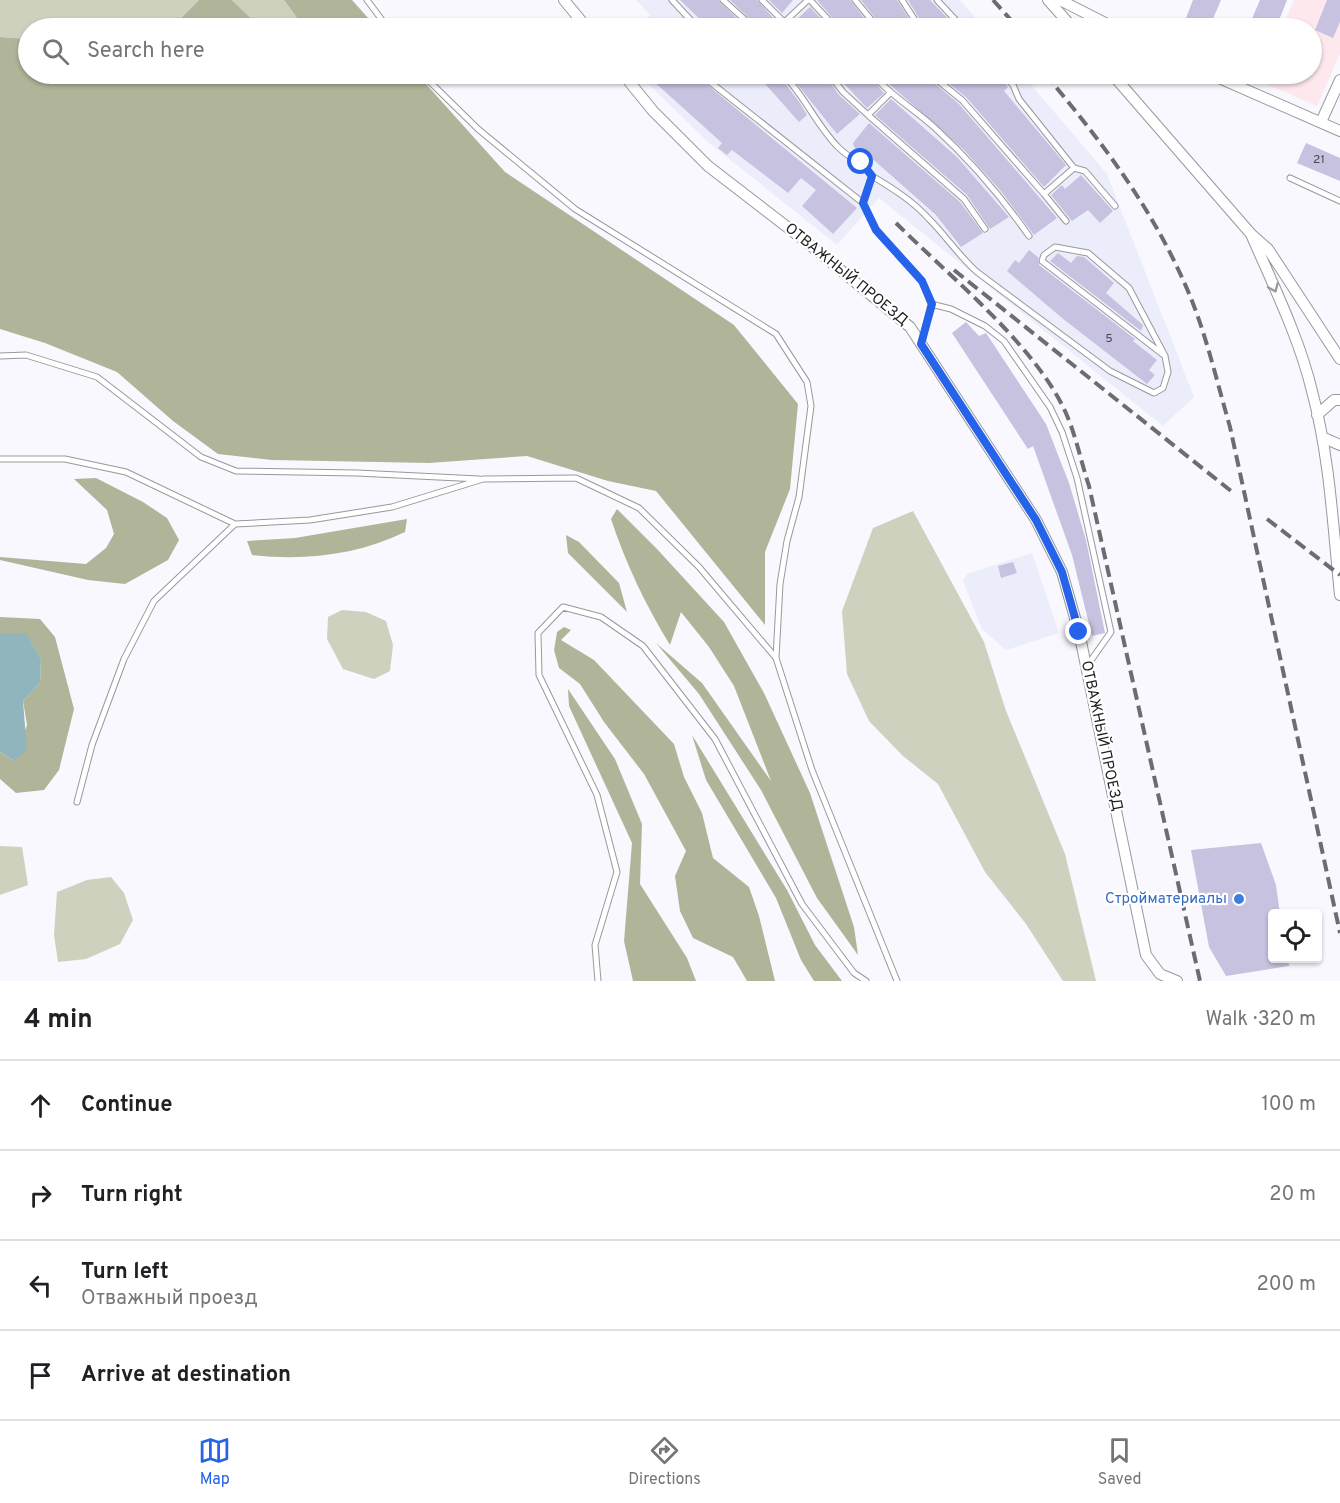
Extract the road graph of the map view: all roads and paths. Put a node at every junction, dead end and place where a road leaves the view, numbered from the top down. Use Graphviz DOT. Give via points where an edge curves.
graph roads {
  1 [pos="367,0"];
  2 [pos="564,0"];
  3 [pos="672,0"];
  4 [pos="723,0"];
  5 [pos="762,0"];
  6 [pos="809,0"];
  7 [pos="855,0"];
  8 [pos="902,0"];
  9 [pos="937,0"];
  10 [pos="1048,0"];
  11 [pos="1060,0"];
  12 [pos="380,18"];
  13 [pos="579,18"];
  14 [pos="689,18"];
  15 [pos="743,18"];
  16 [pos="781,18"];
  17 [pos="788,18"];
  18 [pos="826,18"];
  19 [pos="870,18"];
  20 [pos="914,18"];
  21 [pos="954,18"];
  22 [pos="1064,18"];
  23 [pos="1095,18"];
  24 [pos="1340,80"];
  25 [pos="432,84"];
  26 [pos="631,84"];
  27 [pos="713,84"];
  28 [pos="793,84"];
  29 [pos="837,84"];
  30 [pos="881,84"];
  31 [pos="942,84"];
  32 [pos="1010,84"];
  33 [pos="1121,84"];
  34 [pos="1233,84"];
  35 [pos="890,93"];
  36 [pos="868,115"];
  37 [pos="1322,122"];
  38 [pos="1340,130"];
  39 [pos="1074,168"];
  40 [pos="872,176"];
  41 [pos="1290,178"];
  42 [pos="1044,194"];
  43 [pos="1340,201"];
  44 [pos="863,203"];
  45 [pos="1115,206"];
  46 [pos="1066,221"];
  47 [pos="985,230"];
  48 [pos="1251,234"];
  49 [pos="1029,236"];
  50 [pos="932,304"];
  51 [pos="921,344"];
  52 [pos="0,356"];
  53 [pos="1165,356"];
  54 [pos="1340,359"];
  55 [pos="1340,400"];
  56 [pos="1317,415"];
  57 [pos="1322,437"];
  58 [pos="1340,445"];
  59 [pos="0,459"];
  60 [pos="483,479"];
  61 [pos="1336,514"];
  62 [pos="235,524"];
  63 [pos="1340,595"];
  64 [pos="776,658"];
  65 [pos="1086,667"];
  66 [pos="77,802"];
  67 [pos="598,981"];
  68 [pos="866,981"];
  69 [pos="897,981"];
  70 [pos="1177,981"];
  1 -- 12 [label="lane"];
  2 -- 13 [label="street"];
  3 -- 14 [label="lane"];
  4 -- 15 [label="lane"];
  5 -- 16 [label="lane"];
  6 -- 17 [label="lane"];
  6 -- 18 [label="lane"];
  7 -- 19 [label="lane"];
  8 -- 20 [label="lane"];
  9 -- 21 [label="lane"];
  10 -- 22 [label="street"];
  11 -- 23 [label="street"];
  24 -- 37 [label="street"];
  25 -- 64 [label="lane" via="478,129 575,208 776,334 807,382 812,405 799,497 780,584"];
  26 -- 51 [label="street, ОТВАЖНЫЙ ПРОЕЗД" via="708,166 901,320"];
  27 -- 44 [label="lane"];
  28 -- 40 [label="lane" via="837,147 861,162"];
  29 -- 36 [label="lane"];
  30 -- 35 [label="lane"];
  31 -- 42 [label="lane" via="962,100"];
  32 -- 39 [label="lane"];
  33 -- 48 [label="street"];
  34 -- 37 [label="street"];
  35 -- 36 [label="lane"];
  35 -- 49 [label="lane" via="921,115 979,170"];
  36 -- 47 [label="lane" via="964,199"];
  37 -- 38 [label="street"];
  39 -- 42 [label="lane"];
  39 -- 45 [label="lane" via="1085,171"];
  40 -- 44 [label="lane"];
  40 -- 53 [label="lane" via="929,218 977,272 1110,371 1154,393 1163,388 1168,372"];
  41 -- 43 [label="lane"];
  42 -- 46 [label="lane"];
  44 -- 50 [label="lane" via="876,230 922,281"];
  48 -- 54 [label="street" via="1268,249"];
  48 -- 56 [label="street, one-way" via="1296,339"];
  50 -- 51 [label="lane"];
  50 -- 65 [label="lane" via="985,326 1004,341 1050,407 1062,432 1077,478 1111,632"];
  51 -- 65 [label="street, ОТВАЖНЫЙ ПРОЕЗД" via="1036,520 1062,572"];
  52 -- 60 [label="lane" via="26,355 97,377 201,457 236,471"];
  53 -- 53 [label="lane" via="1129,288 1088,253 1055,247 1044,255 1042,261"];
  55 -- 56 [label="street" via="1334,400"];
  56 -- 57 [label="street"];
  57 -- 58 [label="street"];
  57 -- 61 [label="street"];
  59 -- 62 [label="lane" via="65,459 126,472"];
  60 -- 62 [label="lane" via="392,507 310,520"];
  60 -- 64 [label="lane" via="576,478 639,508 699,567"];
  61 -- 63 [label="street"];
  62 -- 66 [label="lane" via="154,601 124,659 92,745"];
  64 -- 69 [label="lane" via="812,770"];
  65 -- 70 [label="street, ОТВАЖНЫЙ ПРОЕЗД" via="1146,955 1160,974"];
  67 -- 68 [label="lane" via="595,945 617,872 597,795 539,675 538,633 563,607 601,617 643,646 715,739 802,904 854,973"];
}
